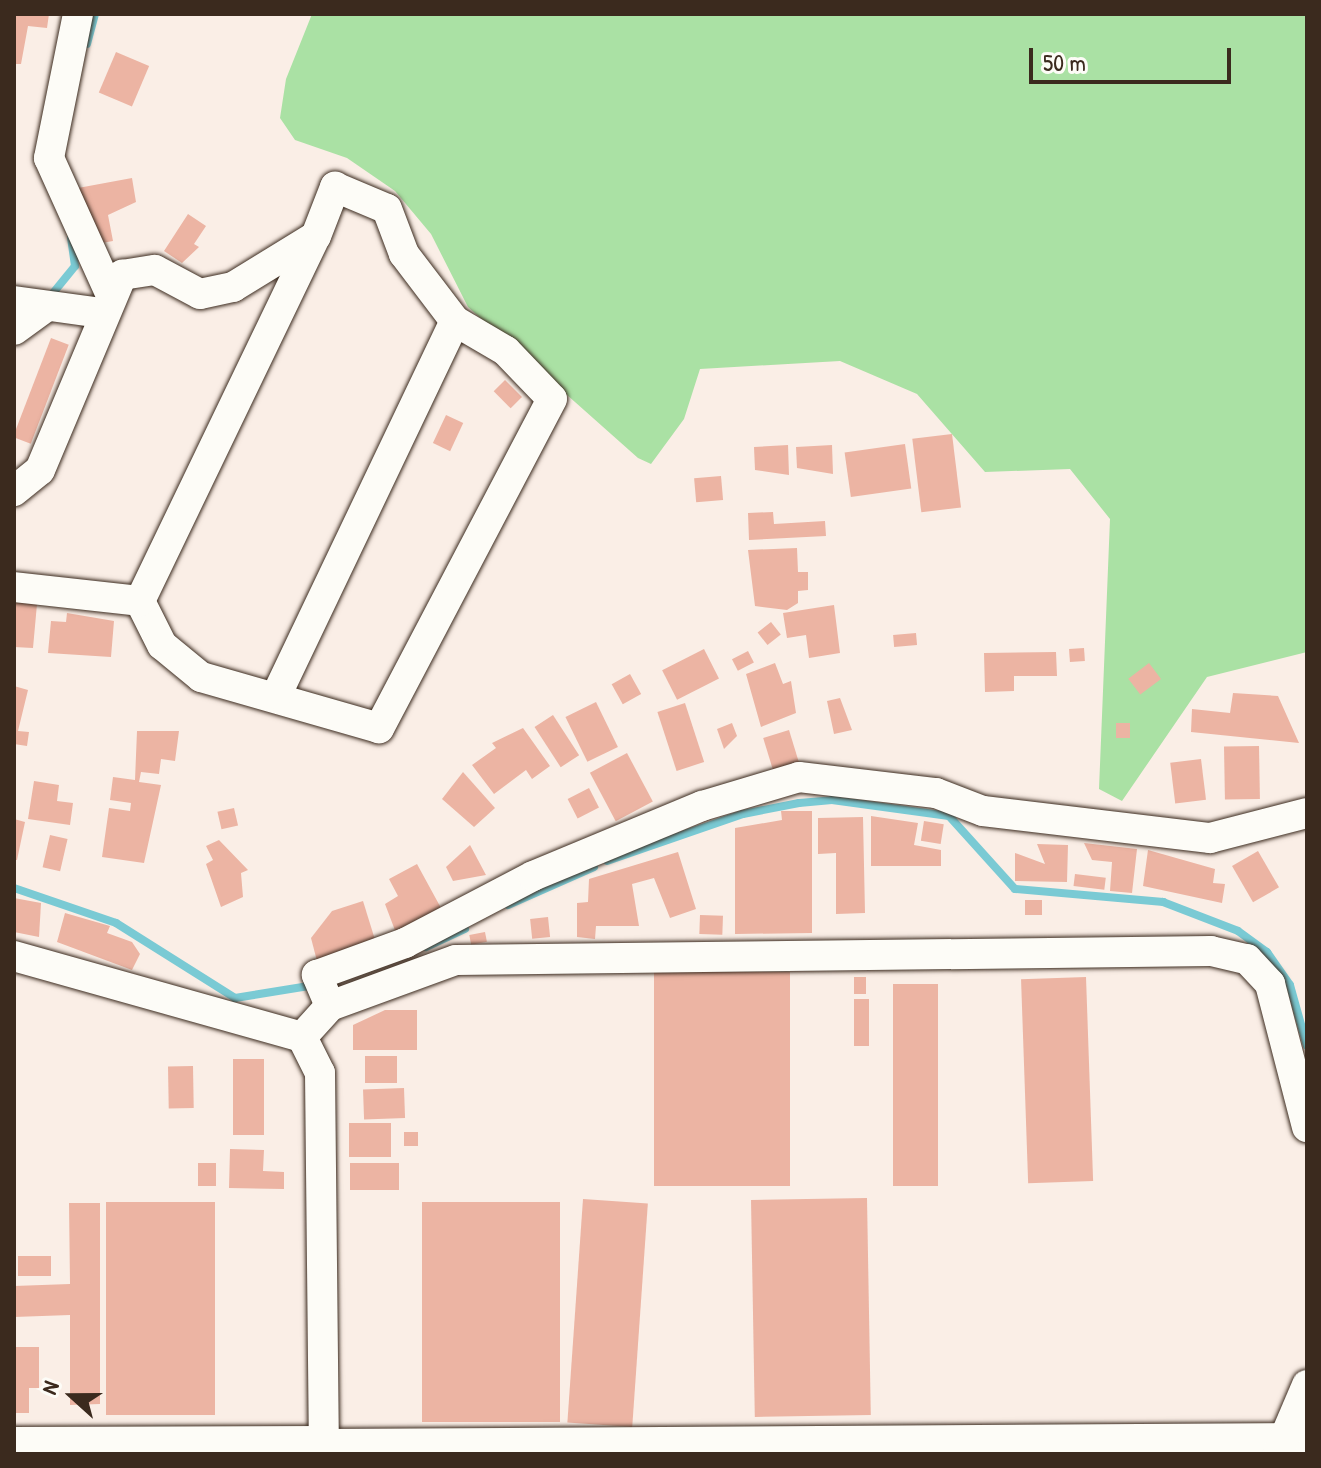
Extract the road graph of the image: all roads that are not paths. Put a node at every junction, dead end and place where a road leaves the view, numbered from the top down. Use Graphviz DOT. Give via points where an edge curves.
graph roads {
  1 [pos="78,14"];
  2 [pos="316,236"];
  3 [pos="14,301"];
  4 [pos="106,303"];
  5 [pos="44,308"];
  6 [pos="455,321"];
  7 [pos="14,330"];
  8 [pos="14,491"];
  9 [pos="14,587"];
  10 [pos="140,601"];
  11 [pos="277,694"];
  12 [pos="1307,813"];
  13 [pos="14,956"];
  14 [pos="330,1006"];
  15 [pos="302,1037"];
  16 [pos="1307,1127"];
  17 [pos="1307,1385"];
  18 [pos="1290,1442"];
  19 [pos="14,1445"];
  20 [pos="324,1449"];
  1 -- 4 [label="street" via="79,37 49,142 56,180"];
  2 -- 4 [label="street" via="216,292 200,294 141,270 122,275"];
  2 -- 6 [label="street" via="335,187 387,209 404,254"];
  2 -- 10 [label="street"];
  3 -- 5 [label="street"];
  4 -- 5 [label="street"];
  4 -- 8 [label="street" via="40,470"];
  5 -- 7 [label="street"];
  6 -- 11 [label="street"];
  6 -- 11 [label="street" via="506,351 552,399 379,728"];
  9 -- 10 [label="street"];
  10 -- 11 [label="street" via="162,645 201,677"];
  12 -- 14 [label="street" via="1210,838 983,811 936,793 799,777 646,829 533,876 405,943 317,975"];
  13 -- 15 [label="street"];
  14 -- 15 [label="street"];
  14 -- 16 [label="street" via="456,960 1211,951 1247,959 1270,984"];
  15 -- 20 [label="street" via="320,1073"];
  17 -- 18 [label="street"];
  18 -- 20 [label="street"];
  19 -- 20 [label="street"];
}
